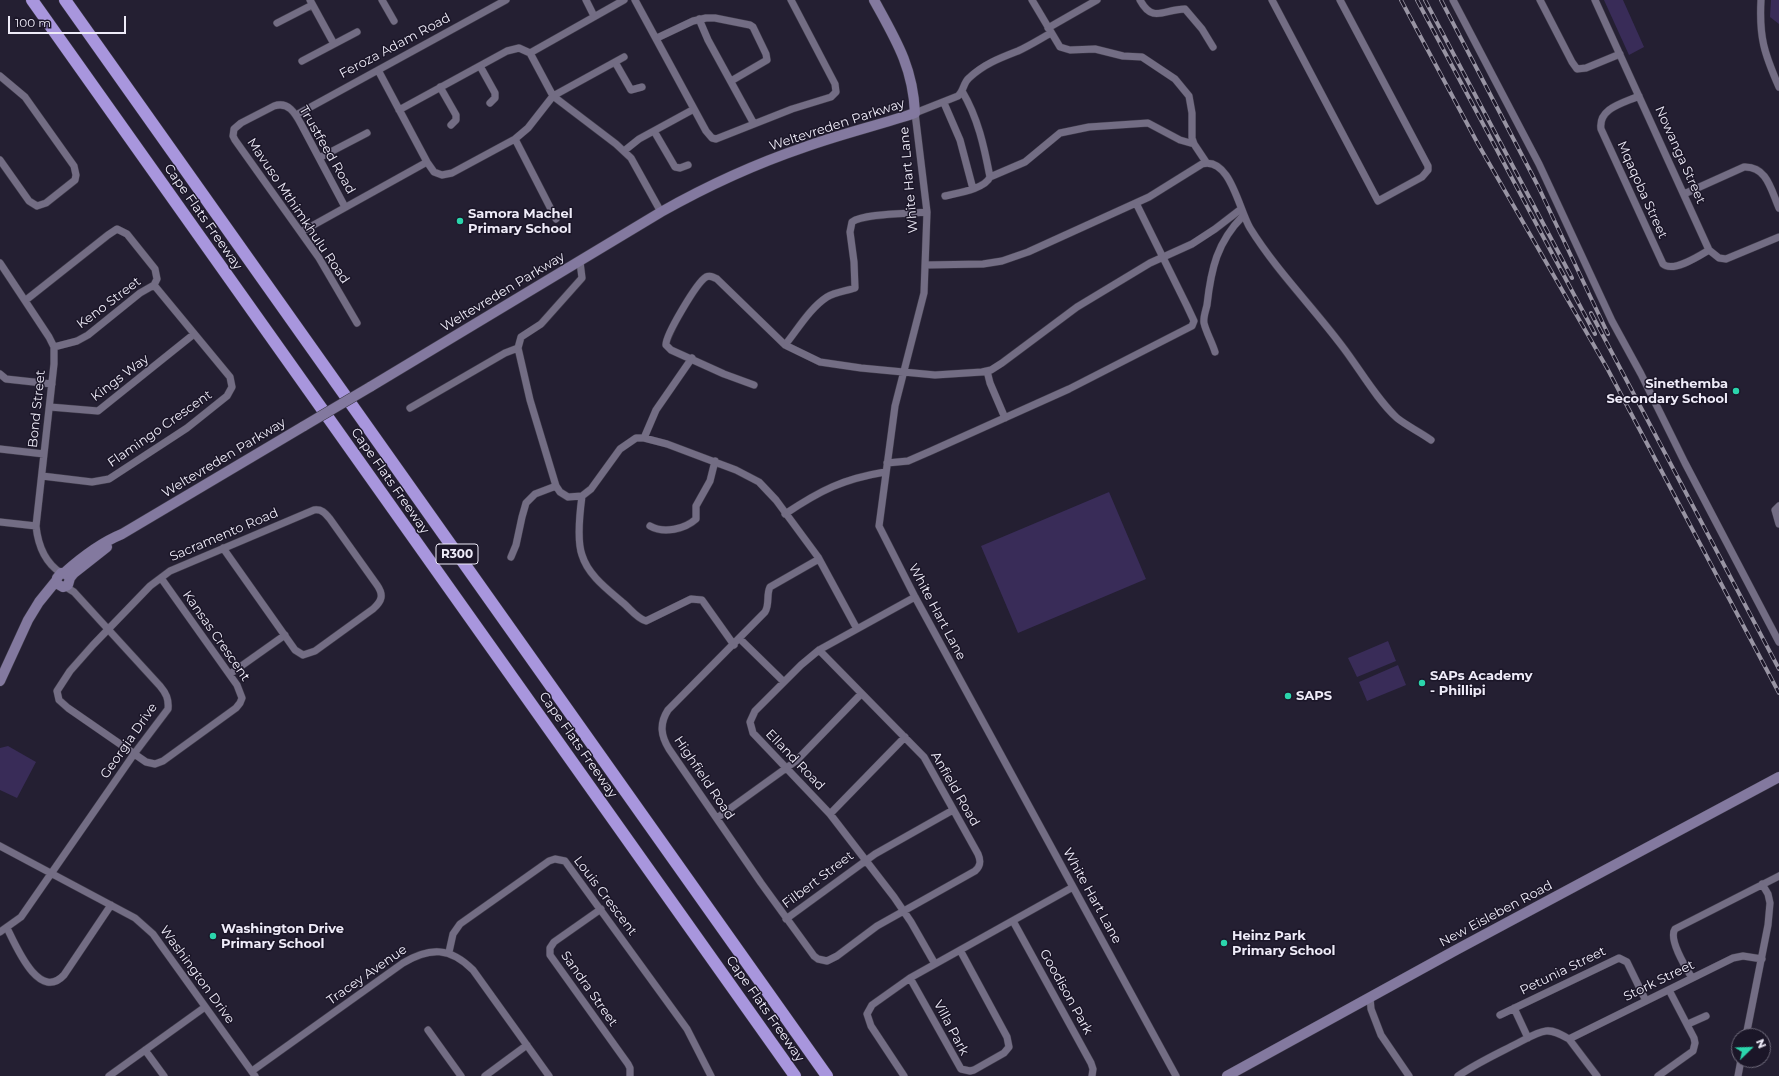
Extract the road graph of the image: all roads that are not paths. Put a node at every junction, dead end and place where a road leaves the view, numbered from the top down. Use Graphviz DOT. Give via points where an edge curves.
graph roads {
  1 [pos="32,0"];
  2 [pos="64,0"];
  3 [pos="382,0"];
  4 [pos="506,0"];
  5 [pos="586,0"];
  6 [pos="624,0"];
  7 [pos="635,0"];
  8 [pos="791,0"];
  9 [pos="874,0"];
  10 [pos="1032,0"];
  11 [pos="1097,0"];
  12 [pos="1140,0"];
  13 [pos="1272,0"];
  14 [pos="1340,0"];
  15 [pos="1453,0"];
  16 [pos="1540,0"];
  17 [pos="1595,0"];
  18 [pos="1761,0"];
  19 [pos="312,2"];
  20 [pos="594,16"];
  21 [pos="699,19"];
  22 [pos="394,21"];
  23 [pos="277,23"];
  24 [pos="1049,30"];
  25 [pos="357,32"];
  26 [pos="657,38"];
  27 [pos="334,44"];
  28 [pos="1213,47"];
  29 [pos="530,53"];
  30 [pos="1620,54"];
  31 [pos="624,57"];
  32 [pos="302,61"];
  33 [pos="615,62"];
  34 [pos="480,66"];
  35 [pos="378,70"];
  36 [pos="0,76"];
  37 [pos="731,81"];
  38 [pos="440,87"];
  39 [pos="642,87"];
  40 [pos="1779,87"];
  41 [pos="962,91"];
  42 [pos="553,96"];
  43 [pos="1639,96"];
  44 [pos="490,103"];
  45 [pos="944,103"];
  46 [pos="694,109"];
  47 [pos="399,110"];
  48 [pos="915,113"];
  49 [pos="296,115"];
  50 [pos="754,124"];
  51 [pos="451,125"];
  52 [pos="654,131"];
  53 [pos="233,132"];
  54 [pos="367,133"];
  55 [pos="515,139"];
  56 [pos="1194,144"];
  57 [pos="624,151"];
  58 [pos="319,158"];
  59 [pos="0,160"];
  60 [pos="426,162"];
  61 [pos="1206,162"];
  62 [pos="688,165"];
  63 [pos="990,177"];
  64 [pos="973,189"];
  65 [pos="1684,194"];
  66 [pos="945,196"];
  67 [pos="1136,203"];
  68 [pos="345,207"];
  69 [pos="1779,208"];
  70 [pos="661,212"];
  71 [pos="927,212"];
  72 [pos="1242,212"];
  73 [pos="556,219"];
  74 [pos="301,232"];
  75 [pos="1779,237"];
  76 [pos="1709,250"];
  77 [pos="1163,256"];
  78 [pos="580,262"];
  79 [pos="0,263"];
  80 [pos="926,265"];
  81 [pos="154,285"];
  82 [pos="26,300"];
  83 [pos="357,323"];
  84 [pos="1204,323"];
  85 [pos="1192,326"];
  86 [pos="194,334"];
  87 [pos="785,345"];
  88 [pos="54,346"];
  89 [pos="518,348"];
  90 [pos="1215,352"];
  91 [pos="692,358"];
  92 [pos="987,371"];
  93 [pos="904,373"];
  94 [pos="0,374"];
  95 [pos="52,384"];
  96 [pos="754,385"];
  97 [pos="50,408"];
  98 [pos="410,408"];
  99 [pos="1005,418"];
  100 [pos="644,438"];
  101 [pos="1431,440"];
  102 [pos="0,449"];
  103 [pos="44,454"];
  104 [pos="715,461"];
  105 [pos="886,463"];
  106 [pos="886,472"];
  107 [pos="42,476"];
  108 [pos="556,486"];
  109 [pos="582,496"];
  110 [pos="1779,506"];
  111 [pos="785,514"];
  112 [pos="0,522"];
  113 [pos="1779,524"];
  114 [pos="36,526"];
  115 [pos="650,526"];
  116 [pos="223,548"];
  117 [pos="510,557"];
  118 [pos="821,562"];
  119 [pos="161,578"];
  120 [pos="63,580"];
  121 [pos="915,597"];
  122 [pos="857,629"];
  123 [pos="108,630"];
  124 [pos="285,635"];
  125 [pos="737,642"];
  126 [pos="1779,642"];
  127 [pos="819,650"];
  128 [pos="230,674"];
  129 [pos="0,682"];
  130 [pos="784,682"];
  131 [pos="861,694"];
  132 [pos="905,737"];
  133 [pos="134,754"];
  134 [pos="787,768"];
  135 [pos="1778,778"];
  136 [pos="953,810"];
  137 [pos="830,814"];
  138 [pos="717,818"];
  139 [pos="0,846"];
  140 [pos="865,860"];
  141 [pos="51,873"];
  142 [pos="1779,876"];
  143 [pos="761,883"];
  144 [pos="1762,884"];
  145 [pos="1073,887"];
  146 [pos="111,905"];
  147 [pos="601,909"];
  148 [pos="904,911"];
  149 [pos="786,919"];
  150 [pos="1013,921"];
  151 [pos="7,928"];
  152 [pos="0,932"];
  153 [pos="960,950"];
  154 [pos="450,952"];
  155 [pos="1762,959"];
  156 [pos="935,964"];
  157 [pos="910,978"];
  158 [pos="1692,978"];
  159 [pos="1669,990"];
  160 [pos="1366,999"];
  161 [pos="1646,1001"];
  162 [pos="205,1007"];
  163 [pos="1514,1008"];
  164 [pos="1500,1015"];
  165 [pos="1706,1016"];
  166 [pos="1688,1024"];
  167 [pos="1748,1028"];
  168 [pos="428,1030"];
  169 [pos="1528,1038"];
  170 [pos="1569,1039"];
  171 [pos="527,1045"];
  172 [pos="145,1050"];
  173 [pos="254,1074"];
  174 [pos="109,1076"];
  175 [pos="164,1076"];
  176 [pos="461,1076"];
  177 [pos="484,1076"];
  178 [pos="549,1076"];
  179 [pos="630,1076"];
  180 [pos="711,1076"];
  181 [pos="795,1076"];
  182 [pos="827,1076"];
  183 [pos="904,1076"];
  184 [pos="1092,1076"];
  185 [pos="1176,1076"];
  186 [pos="1227,1076"];
  187 [pos="1409,1076"];
  188 [pos="1458,1076"];
  189 [pos="1597,1076"];
  190 [pos="1658,1076"];
  1 -- 181 [label="highway, Cape Flats Freeway / R300"];
  2 -- 182 [label="highway, Cape Flats Freeway / R300"];
  3 -- 22 [label="street"];
  4 -- 35 [label="street, Feroza Adam Road"];
  5 -- 20 [label="street"];
  6 -- 20 [label="street"];
  7 -- 26 [label="street"];
  8 -- 50 [label="street" via="835,84 836,92"];
  9 -- 48 [label="street" via="905,58 912,84"];
  10 -- 24 [label="street"];
  11 -- 24 [label="street"];
  12 -- 28 [label="street" via="1146,10 1153,14 1184,9 1202,29"];
  13 -- 14 [label="street" via="1378,201 1422,177 1428,166"];
  15 -- 126 [label="street" via="1540,164 1612,321 1642,374 1685,463"];
  16 -- 30 [label="street" via="1577,69 1586,68"];
  17 -- 30 [label="street, Nowanga Street"];
  18 -- 40 [label="street" via="1761,38"];
  19 -- 23 [label="street"];
  19 -- 27 [label="street"];
  20 -- 29 [label="street"];
  21 -- 26 [label="street"];
  21 -- 37 [label="street"];
  21 -- 37 [label="street" via="715,18 753,27 767,60"];
  24 -- 41 [label="street" via="1027,47 983,67 966,81"];
  24 -- 56 [label="street" via="1060,47 1070,50 1095,49 1123,56 1142,57 1175,79 1189,96"];
  25 -- 27 [label="street"];
  26 -- 46 [label="street"];
  27 -- 32 [label="street"];
  29 -- 34 [label="street" via="519,48 514,49"];
  29 -- 42 [label="street"];
  30 -- 43 [label="street, Nowanga Street"];
  31 -- 33 [label="street"];
  33 -- 39 [label="street" via="631,90"];
  33 -- 42 [label="street"];
  34 -- 38 [label="street"];
  34 -- 44 [label="street" via="495,95"];
  35 -- 47 [label="street"];
  35 -- 49 [label="street, Feroza Adam Road"];
  36 -- 59 [label="street" via="24,97 74,166 75,180 46,203 37,206 29,201"];
  37 -- 50 [label="street"];
  38 -- 47 [label="street"];
  38 -- 51 [label="street" via="456,115 456,120"];
  41 -- 45 [label="street"];
  41 -- 63 [label="street" via="979,127"];
  42 -- 55 [label="street" via="528,128"];
  42 -- 57 [label="street"];
  43 -- 65 [label="street, Nowanga Street"];
  43 -- 76 [label="street, Mqaqoba Street" via="1609,110 1602,119 1601,130 1663,264 1674,267"];
  45 -- 48 [label="street"];
  45 -- 64 [label="street" via="960,140"];
  46 -- 50 [label="street" via="712,138 721,138"];
  46 -- 52 [label="street"];
  47 -- 60 [label="street"];
  48 -- 70 [label="street, Weltevreden Parkway" via="804,147 722,181"];
  48 -- 71 [label="street, White Hart Lane"];
  49 -- 53 [label="street, Trustfeed Road" via="286,105 279,104 241,123"];
  49 -- 58 [label="street, Trustfeed Road"];
  52 -- 57 [label="street"];
  52 -- 62 [label="street" via="675,167"];
  53 -- 74 [label="street, Mavuso Mthimkhulu Road" via="235,140"];
  54 -- 58 [label="street"];
  55 -- 60 [label="street" via="452,173 442,175 434,172"];
  55 -- 73 [label="street"];
  56 -- 61 [label="street"];
  56 -- 63 [label="street" via="1176,138 1148,123 1089,127 1060,133 1025,162"];
  57 -- 70 [label="street" via="638,170"];
  58 -- 68 [label="street, Trustfeed Road"];
  60 -- 68 [label="street"];
  61 -- 67 [label="street"];
  61 -- 72 [label="street" via="1221,168"];
  63 -- 64 [label="street" via="987,182"];
  64 -- 66 [label="street"];
  65 -- 69 [label="street" via="1744,167 1751,167 1757,168 1764,175"];
  65 -- 76 [label="street, Nowanga Street"];
  67 -- 77 [label="street"];
  67 -- 80 [label="street" via="1020,256 978,264"];
  68 -- 74 [label="street"];
  70 -- 78 [label="street, Weltevreden Parkway"];
  71 -- 80 [label="street, White Hart Lane"];
  71 -- 87 [label="street" via="873,217 852,222 850,232 855,288 833,294 822,301"];
  72 -- 77 [label="street" via="1200,239"];
  72 -- 84 [label="street" via="1215,259"];
  72 -- 101 [label="street" via="1268,254 1390,410 1398,419"];
  74 -- 83 [label="street, Mavuso Mthimkhulu Road" via="327,270"];
  75 -- 76 [label="street" via="1726,259 1719,258"];
  77 -- 85 [label="street" via="1192,317"];
  77 -- 92 [label="street" via="1077,307 1002,363"];
  78 -- 89 [label="street" via="582,278 540,324 521,337"];
  78 -- 120 [label="street, Weltevreden Parkway, bridge" via="108,540 92,550"];
  79 -- 82 [label="street, Bond Street"];
  80 -- 93 [label="street, White Hart Lane" via="924,293"];
  81 -- 82 [label="street" via="157,279 155,269 127,234 117,230 108,234"];
  81 -- 86 [label="street, Flamingo Crescent"];
  81 -- 88 [label="street, Keno Street" via="140,293 88,335"];
  82 -- 88 [label="street, Bond Street"];
  84 -- 85 [label="street"];
  84 -- 90 [label="street"];
  85 -- 99 [label="street" via="1069,389"];
  86 -- 97 [label="street, Kings Way" via="98,411"];
  86 -- 107 [label="street, Flamingo Crescent" via="230,377 232,387 227,396 187,428 109,478 92,482"];
  87 -- 91 [label="street" via="724,284 709,276 700,282 666,341 671,350"];
  87 -- 93 [label="street" via="820,362"];
  88 -- 95 [label="street, Bond Street"];
  89 -- 98 [label="street"];
  89 -- 108 [label="street" via="530,400"];
  91 -- 96 [label="street"];
  91 -- 100 [label="street" via="656,410"];
  92 -- 93 [label="street" via="954,375"];
  92 -- 99 [label="street"];
  93 -- 105 [label="street, White Hart Lane" via="895,406"];
  94 -- 95 [label="street" via="6,378"];
  95 -- 97 [label="street, Bond Street"];
  97 -- 103 [label="street, Bond Street"];
  99 -- 105 [label="street" via="916,458"];
  100 -- 104 [label="street"];
  100 -- 109 [label="street" via="636,438 620,449 591,489"];
  102 -- 103 [label="street"];
  103 -- 107 [label="street, Bond Street"];
  104 -- 111 [label="street" via="759,482"];
  104 -- 115 [label="street" via="710,481 696,506 696,519 669,530 658,530"];
  105 -- 106 [label="street, White Hart Lane"];
  106 -- 111 [label="street" via="842,482"];
  106 -- 121 [label="street, White Hart Lane" via="879,526"];
  107 -- 114 [label="street, Bond Street"];
  108 -- 109 [label="street" via="568,497"];
  108 -- 117 [label="street" via="535,494 526,503 516,545"];
  109 -- 125 [label="street" via="579,542 582,556 600,583 640,619 646,621 691,599 702,600"];
  110 -- 113 [label="street" via="1775,510"];
  111 -- 118 [label="street"];
  112 -- 114 [label="street"];
  114 -- 120 [label="street, Bond Street" via="40,548"];
  116 -- 119 [label="street, Sacramento Road" via="182,565"];
  116 -- 124 [label="street"];
  116 -- 124 [label="street, Sacramento Road" via="314,510 321,510 377,585 382,597 373,609 311,653 299,653"];
  118 -- 122 [label="street"];
  118 -- 125 [label="street, Highfield Road" via="770,586 768,608"];
  119 -- 123 [label="street, Sacramento Road"];
  119 -- 128 [label="street, Kansas Crescent"];
  120 -- 123 [label="street, Georgia Drive"];
  120 -- 129 [label="street, Weltevreden Parkway" via="34,610"];
  121 -- 122 [label="street, Elland Road"];
  121 -- 145 [label="street, White Hart Lane"];
  122 -- 127 [label="street, Elland Road"];
  123 -- 133 [label="street, Georgia Drive" via="168,698 168,709"];
  123 -- 133 [label="street, Sacramento Road" via="70,671 59,686 57,696 63,704"];
  124 -- 128 [label="street"];
  125 -- 130 [label="street"];
  125 -- 138 [label="street, Highfield Road" via="668,710 661,728 664,741"];
  127 -- 130 [label="street, Elland Road"];
  127 -- 131 [label="street, Anfield Road"];
  128 -- 133 [label="street, Kansas Crescent" via="241,692 242,698 236,708 159,763 151,764"];
  130 -- 134 [label="street, Elland Road" via="755,711 750,722 753,733"];
  131 -- 132 [label="street, Anfield Road"];
  131 -- 134 [label="street"];
  132 -- 136 [label="street, Anfield Road" via="924,757"];
  132 -- 137 [label="street"];
  133 -- 141 [label="street, Georgia Drive"];
  134 -- 137 [label="street, Elland Road"];
  134 -- 138 [label="street"];
  135 -- 160 [label="street, New Eisleben Road"];
  136 -- 140 [label="street, Filbert Street"];
  136 -- 148 [label="street, Anfield Road" via="978,854 979,868"];
  137 -- 140 [label="street, Elland Road"];
  138 -- 143 [label="street, Highfield Road"];
  139 -- 141 [label="street, Washington Drive"];
  140 -- 148 [label="street, Elland Road"];
  140 -- 149 [label="street, Filbert Street"];
  141 -- 146 [label="street, Washington Drive"];
  141 -- 151 [label="street, Georgia Drive" via="21,918"];
  142 -- 144 [label="street"];
  143 -- 149 [label="street, Filbert Street"];
  144 -- 155 [label="street" via="1770,903"];
  144 -- 158 [label="street" via="1674,931 1674,942"];
  145 -- 150 [label="street"];
  145 -- 185 [label="street, White Hart Lane"];
  146 -- 151 [label="street" via="64,975 52,983 43,981 33,972"];
  146 -- 162 [label="street, Washington Drive" via="135,918 153,934"];
  147 -- 154 [label="street, Louis Crescent" via="569,864 555,859 542,865 460,924 453,934"];
  147 -- 179 [label="street, Sandra Street" via="554,942 550,948 550,955 628,1064"];
  147 -- 180 [label="street, Louis Crescent" via="686,1029"];
  148 -- 149 [label="street, Filbert Street" via="877,926 838,956 827,961 814,956"];
  148 -- 156 [label="street, Elland Road"];
  150 -- 153 [label="street"];
  150 -- 184 [label="street, Goodison Park" via="1091,1063"];
  151 -- 152 [label="street, Georgia Drive"];
  153 -- 156 [label="street"];
  153 -- 157 [label="street, Villa Park" via="1007,1037 1009,1047 1004,1053 974,1070 961,1069"];
  154 -- 171 [label="street" via="473,970"];
  154 -- 173 [label="street, Tracey Avenue" via="423,953 403,963"];
  155 -- 158 [label="street, Stork Street" via="1737,956"];
  155 -- 167 [label="street"];
  156 -- 157 [label="street"];
  157 -- 183 [label="street" via="872,1005 867,1014 871,1026"];
  158 -- 159 [label="street, Stork Street"];
  159 -- 161 [label="street, Stork Street"];
  159 -- 166 [label="street"];
  160 -- 186 [label="street, New Eisleben Road"];
  160 -- 187 [label="street" via="1381,1035"];
  161 -- 163 [label="street, Petunia Street" via="1630,967 1619,958"];
  161 -- 170 [label="street, Stork Street"];
  162 -- 172 [label="street"];
  162 -- 173 [label="street, Washington Drive"];
  163 -- 164 [label="street, Petunia Street"];
  163 -- 169 [label="street, Petunia Street"];
  165 -- 166 [label="street"];
  166 -- 190 [label="street" via="1695,1043 1693,1050"];
  168 -- 176 [label="street"];
  169 -- 170 [label="street" via="1551,1031"];
  169 -- 188 [label="street"];
  170 -- 189 [label="street"];
  171 -- 177 [label="street"];
  171 -- 178 [label="street"];
  172 -- 174 [label="street"];
  172 -- 175 [label="street"];
}
